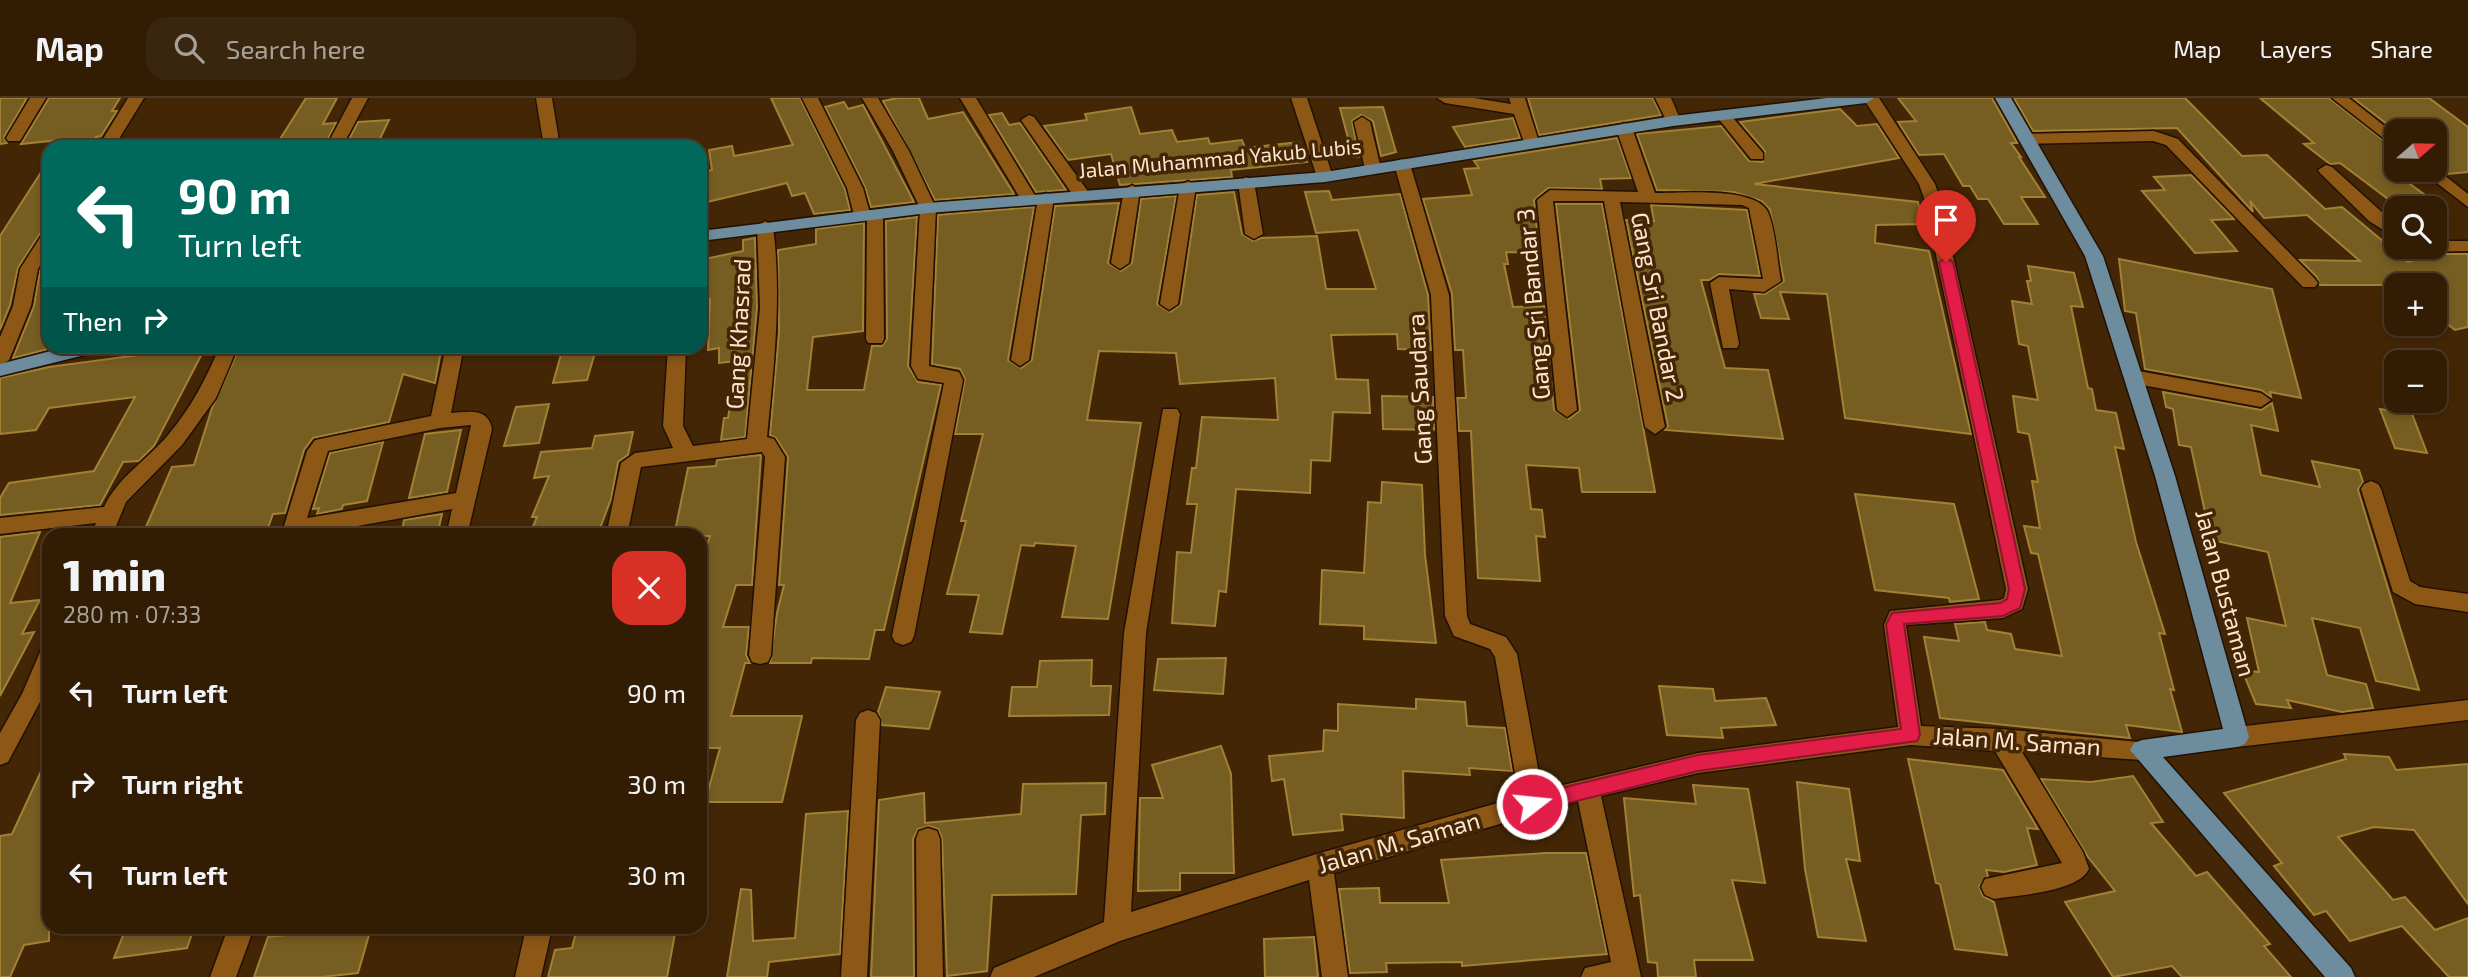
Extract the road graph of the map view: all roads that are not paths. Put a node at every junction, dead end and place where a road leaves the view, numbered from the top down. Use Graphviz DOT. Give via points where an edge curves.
graph roads {
  1 [pos="38,98"];
  2 [pos="136,98"];
  3 [pos="360,98"];
  4 [pos="544,98"];
  5 [pos="810,98"];
  6 [pos="870,98"];
  7 [pos="968,98"];
  8 [pos="1299,98"];
  9 [pos="1445,98"];
  10 [pos="1663,98"];
  11 [pos="1869,98"];
  12 [pos="2003,98"];
  13 [pos="2340,98"];
  14 [pos="1827,100"];
  15 [pos="1518,104"];
  16 [pos="1723,115"];
  17 [pos="1029,120"];
  18 [pos="1673,121"];
  19 [pos="1362,122"];
  20 [pos="1624,128"];
  21 [pos="2384,133"];
  22 [pos="14,138"];
  23 [pos="2026,139"];
  24 [pos="110,140"];
  25 [pos="338,140"];
  26 [pos="551,140"];
  27 [pos="1531,142"];
  28 [pos="1757,156"];
  29 [pos="1402,164"];
  30 [pos="1373,169"];
  31 [pos="2326,170"];
  32 [pos="1325,177"];
  33 [pos="1246,182"];
  34 [pos="2443,182"];
  35 [pos="1188,186"];
  36 [pos="1132,190"];
  37 [pos="1081,194"];
  38 [pos="1611,196"];
  39 [pos="1648,197"];
  40 [pos="1038,198"];
  41 [pos="2468,202"];
  42 [pos="928,208"];
  43 [pos="869,215"];
  44 [pos="2384,224"];
  45 [pos="765,226"];
  46 [pos="1254,234"];
  47 [pos="707,235"];
  48 [pos="2447,246"];
  49 [pos="2468,246"];
  50 [pos="42,248"];
  51 [pos="1120,263"];
  52 [pos="2309,283"];
  53 [pos="1169,304"];
  54 [pos="875,339"];
  55 [pos="1730,344"];
  56 [pos="65,354"];
  57 [pos="226,354"];
  58 [pos="453,354"];
  59 [pos="677,354"];
  60 [pos="0,360"];
  61 [pos="1020,360"];
  62 [pos="0,370"];
  63 [pos="2133,377"];
  64 [pos="2260,400"];
  65 [pos="1567,410"];
  66 [pos="1170,414"];
  67 [pos="440,421"];
  68 [pos="1655,427"];
  69 [pos="757,445"];
  70 [pos="690,455"];
  71 [pos="2371,489"];
  72 [pos="462,500"];
  73 [pos="110,514"];
  74 [pos="0,526"];
  75 [pos="104,528"];
  76 [pos="293,528"];
  77 [pos="313,528"];
  78 [pos="457,528"];
  79 [pos="617,528"];
  80 [pos="2468,603"];
  81 [pos="903,636"];
  82 [pos="760,655"];
  83 [pos="42,674"];
  84 [pos="2468,709"];
  85 [pos="868,720"];
  86 [pos="1911,735"];
  87 [pos="2238,737"];
  88 [pos="2001,739"];
  89 [pos="2142,750"];
  90 [pos="0,755"];
  91 [pos="1587,788"];
  92 [pos="1532,804"];
  93 [pos="928,839"];
  94 [pos="1320,865"];
  95 [pos="1994,887"];
  96 [pos="1117,929"];
  97 [pos="239,934"];
  98 [pos="538,934"];
  99 [pos="1036,970"];
  100 [pos="1628,975"];
  101 [pos="223,977"];
  102 [pos="528,977"];
  103 [pos="854,977"];
  104 [pos="930,977"];
  105 [pos="1003,977"];
  106 [pos="1335,977"];
  107 [pos="1594,977"];
  108 [pos="2342,977"];
  1 -- 22 [label="street"];
  2 -- 24 [label="street"];
  3 -- 25 [label="street"];
  4 -- 26 [label="street"];
  5 -- 43 [label="street"];
  6 -- 42 [label="street"];
  7 -- 40 [label="street"];
  8 -- 32 [label="street"];
  9 -- 15 [label="street"];
  10 -- 18 [label="street"];
  11 -- 14 [label="main road, Jalan Muhammad Yakub Lubis"];
  11 -- 86 [label="street" via="1932,198 2017,589 2014,603 2003,609 1898,618 1895,625"];
  12 -- 23 [label="main road, Jalan Bustaman"];
  13 -- 21 [label="street"];
  14 -- 16 [label="main road, Jalan Muhammad Yakub Lubis"];
  15 -- 27 [label="street"];
  16 -- 18 [label="main road, Jalan Muhammad Yakub Lubis"];
  16 -- 28 [label="street"];
  17 -- 37 [label="street"];
  18 -- 20 [label="main road, Jalan Muhammad Yakub Lubis"];
  19 -- 30 [label="street"];
  20 -- 27 [label="main road, Jalan Muhammad Yakub Lubis"];
  20 -- 39 [label="street"];
  23 -- 52 [label="street" via="2163,138 2181,149"];
  23 -- 63 [label="main road, Jalan Bustaman" via="2094,256"];
  27 -- 29 [label="main road, Jalan Muhammad Yakub Lubis"];
  29 -- 30 [label="main road, Jalan Muhammad Yakub Lubis"];
  29 -- 92 [label="street, Gang Saudara" via="1440,295 1456,616 1462,630 1498,643 1506,654"];
  30 -- 32 [label="main road, Jalan Muhammad Yakub Lubis"];
  31 -- 44 [label="street"];
  32 -- 33 [label="main road, Jalan Muhammad Yakub Lubis"];
  33 -- 35 [label="main road, Jalan Muhammad Yakub Lubis"];
  33 -- 46 [label="street"];
  34 -- 41 [label="street"];
  35 -- 36 [label="main road, Jalan Muhammad Yakub Lubis"];
  35 -- 53 [label="street"];
  36 -- 37 [label="main road, Jalan Muhammad Yakub Lubis"];
  36 -- 51 [label="street"];
  37 -- 40 [label="main road, Jalan Muhammad Yakub Lubis"];
  38 -- 39 [label="street"];
  38 -- 65 [label="street, Gang Sri Bandar 3" via="1550,195 1545,200"];
  38 -- 68 [label="street, Gang Sri Bandar 2"];
  39 -- 55 [label="street" via="1745,200 1760,213 1772,281 1764,286 1719,283"];
  40 -- 42 [label="main road, Jalan Muhammad Yakub Lubis"];
  40 -- 61 [label="street"];
  42 -- 43 [label="main road, Jalan Muhammad Yakub Lubis"];
  42 -- 81 [label="street" via="920,366 925,374 952,377 953,384"];
  43 -- 45 [label="main road, Jalan Muhammad Yakub Lubis"];
  43 -- 54 [label="street"];
  45 -- 47 [label="main road, Jalan Muhammad Yakub Lubis"];
  45 -- 69 [label="street, Gang Khasrad" via="771,281"];
  48 -- 49 [label="street"];
  50 -- 60 [label="street" via="29,269 22,306"];
  56 -- 62 [label="main road"];
  57 -- 73 [label="street" via="209,393 175,440 129,484"];
  58 -- 67 [label="street"];
  59 -- 70 [label="street" via="673,426"];
  63 -- 64 [label="street"];
  63 -- 87 [label="main road, Jalan Bustaman"];
  66 -- 96 [label="street" via="1135,633"];
  67 -- 72 [label="street" via="475,418 481,423"];
  67 -- 76 [label="street" via="322,445"];
  69 -- 70 [label="street"];
  69 -- 82 [label="street" via="767,444 775,457"];
  70 -- 79 [label="street" via="635,460 628,468"];
  71 -- 80 [label="street" via="2401,586 2415,595"];
  72 -- 77 [label="street"];
  72 -- 78 [label="street"];
  73 -- 74 [label="street"];
  73 -- 75 [label="street"];
  83 -- 90 [label="street"];
  84 -- 87 [label="street"];
  85 -- 103 [label="street"];
  86 -- 88 [label="street, Jalan M. Saman"];
  86 -- 91 [label="street, Jalan M. Saman" via="1698,763"];
  87 -- 89 [label="main road"];
  88 -- 89 [label="street, Jalan M. Saman"];
  88 -- 95 [label="street" via="2076,869"];
  89 -- 108 [label="main road"];
  91 -- 92 [label="street, Jalan M. Saman"];
  91 -- 100 [label="street"];
  92 -- 94 [label="street, Jalan M. Saman"];
  93 -- 104 [label="street"];
  94 -- 96 [label="street, Jalan M. Saman"];
  94 -- 106 [label="street"];
  96 -- 99 [label="street, Jalan M. Saman"];
  97 -- 101 [label="street"];
  98 -- 102 [label="street"];
  99 -- 105 [label="street, Jalan M. Saman"];
  100 -- 107 [label="street"];
}
